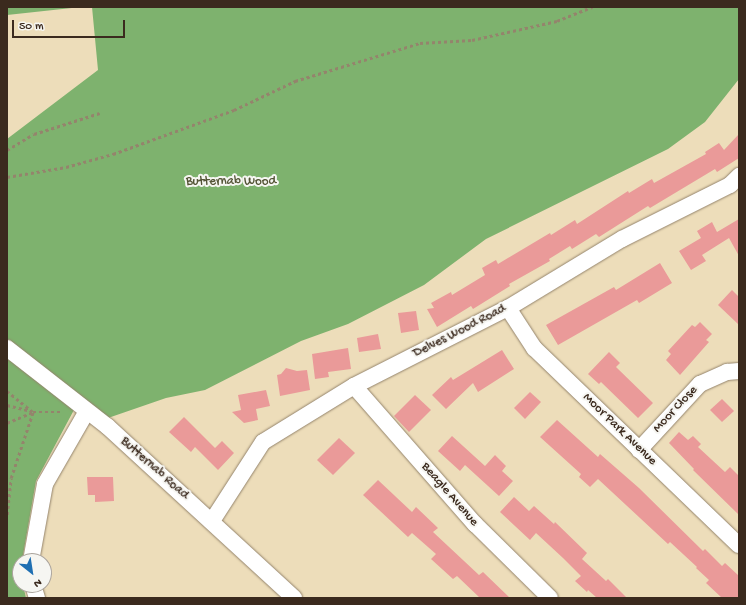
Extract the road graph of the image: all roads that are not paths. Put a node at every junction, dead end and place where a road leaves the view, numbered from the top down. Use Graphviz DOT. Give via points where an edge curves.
graph roads {
  1 [pos="739,176"];
  2 [pos="508,308"];
  3 [pos="7,348"];
  4 [pos="739,371"];
  5 [pos="354,386"];
  6 [pos="87,411"];
  7 [pos="639,450"];
  8 [pos="212,521"];
  9 [pos="739,545"];
  10 [pos="32,553"];
  11 [pos="294,598"];
  12 [pos="550,598"];
  1 -- 2 [label="street, Delves Wood Road" via="730,185 622,239"];
  2 -- 5 [label="street, Delves Wood Road"];
  2 -- 7 [label="street, Moor Park Avenue" via="534,348"];
  3 -- 6 [label="street, Butternab Road"];
  4 -- 7 [label="street, Moor Close" via="726,372 700,384"];
  5 -- 8 [label="street, Delves Wood Road" via="263,442"];
  5 -- 12 [label="street, Beagle Avenue" via="475,524"];
  6 -- 8 [label="street, Butternab Road"];
  6 -- 10 [label="street" via="45,484"];
  7 -- 9 [label="street, Moor Park Avenue"];
  8 -- 11 [label="street, Butternab Road"];
}
